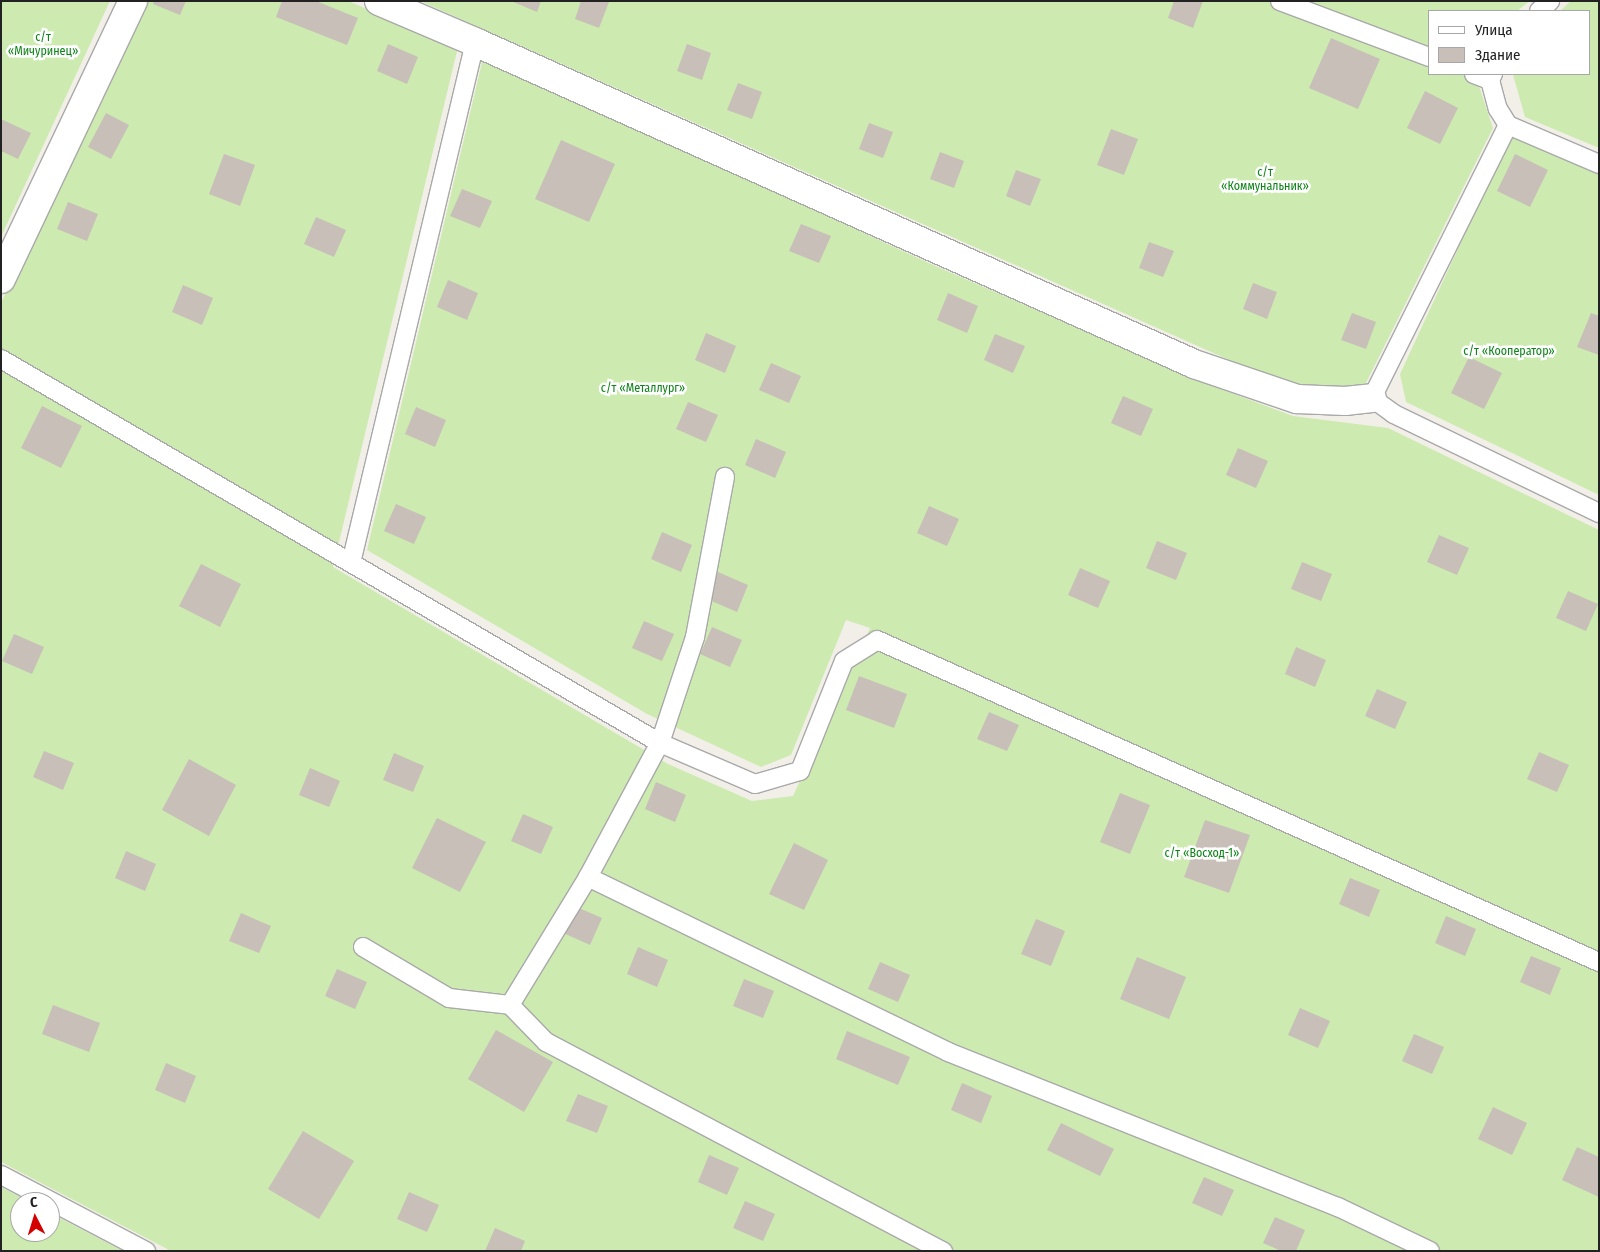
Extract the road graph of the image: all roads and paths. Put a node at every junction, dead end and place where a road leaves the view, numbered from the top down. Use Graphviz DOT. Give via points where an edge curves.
graph roads {
  1 [pos="133,1"];
  2 [pos="379,1"];
  3 [pos="1280,1"];
  4 [pos="1550,1"];
  5 [pos="1540,10"];
  6 [pos="475,42"];
  7 [pos="1428,57"];
  8 [pos="1486,76"];
  9 [pos="1508,125"];
  10 [pos="1599,164"];
  11 [pos="1,279"];
  12 [pos="1,359"];
  13 [pos="1372,398"];
  14 [pos="725,477"];
  15 [pos="1599,513"];
  16 [pos="351,563"];
  17 [pos="660,743"];
  18 [pos="588,877"];
  19 [pos="363,947"];
  20 [pos="1599,962"];
  21 [pos="510,1004"];
  22 [pos="1,1175"];
  23 [pos="146,1251"];
  24 [pos="943,1251"];
  25 [pos="1430,1251"];
  1 -- 11 [label="street"];
  2 -- 6 [label="street"];
  3 -- 7 [label="lane"];
  4 -- 5 [label="lane"];
  6 -- 13 [label="street" via="1194,364 1297,399 1345,401"];
  6 -- 16 [label="lane"];
  8 -- 9 [label="lane" via="1498,109"];
  9 -- 10 [label="lane"];
  9 -- 13 [label="lane"];
  12 -- 16 [label="lane"];
  13 -- 15 [label="lane" via="1394,414"];
  14 -- 17 [label="lane" via="695,637"];
  16 -- 17 [label="lane"];
  17 -- 18 [label="lane"];
  17 -- 20 [label="lane" via="755,784 800,771 844,661 877,640"];
  18 -- 21 [label="lane"];
  18 -- 25 [label="lane" via="948,1052 1338,1207"];
  19 -- 21 [label="lane" via="449,998"];
  21 -- 24 [label="lane" via="546,1042"];
  22 -- 23 [label="lane"];
}
